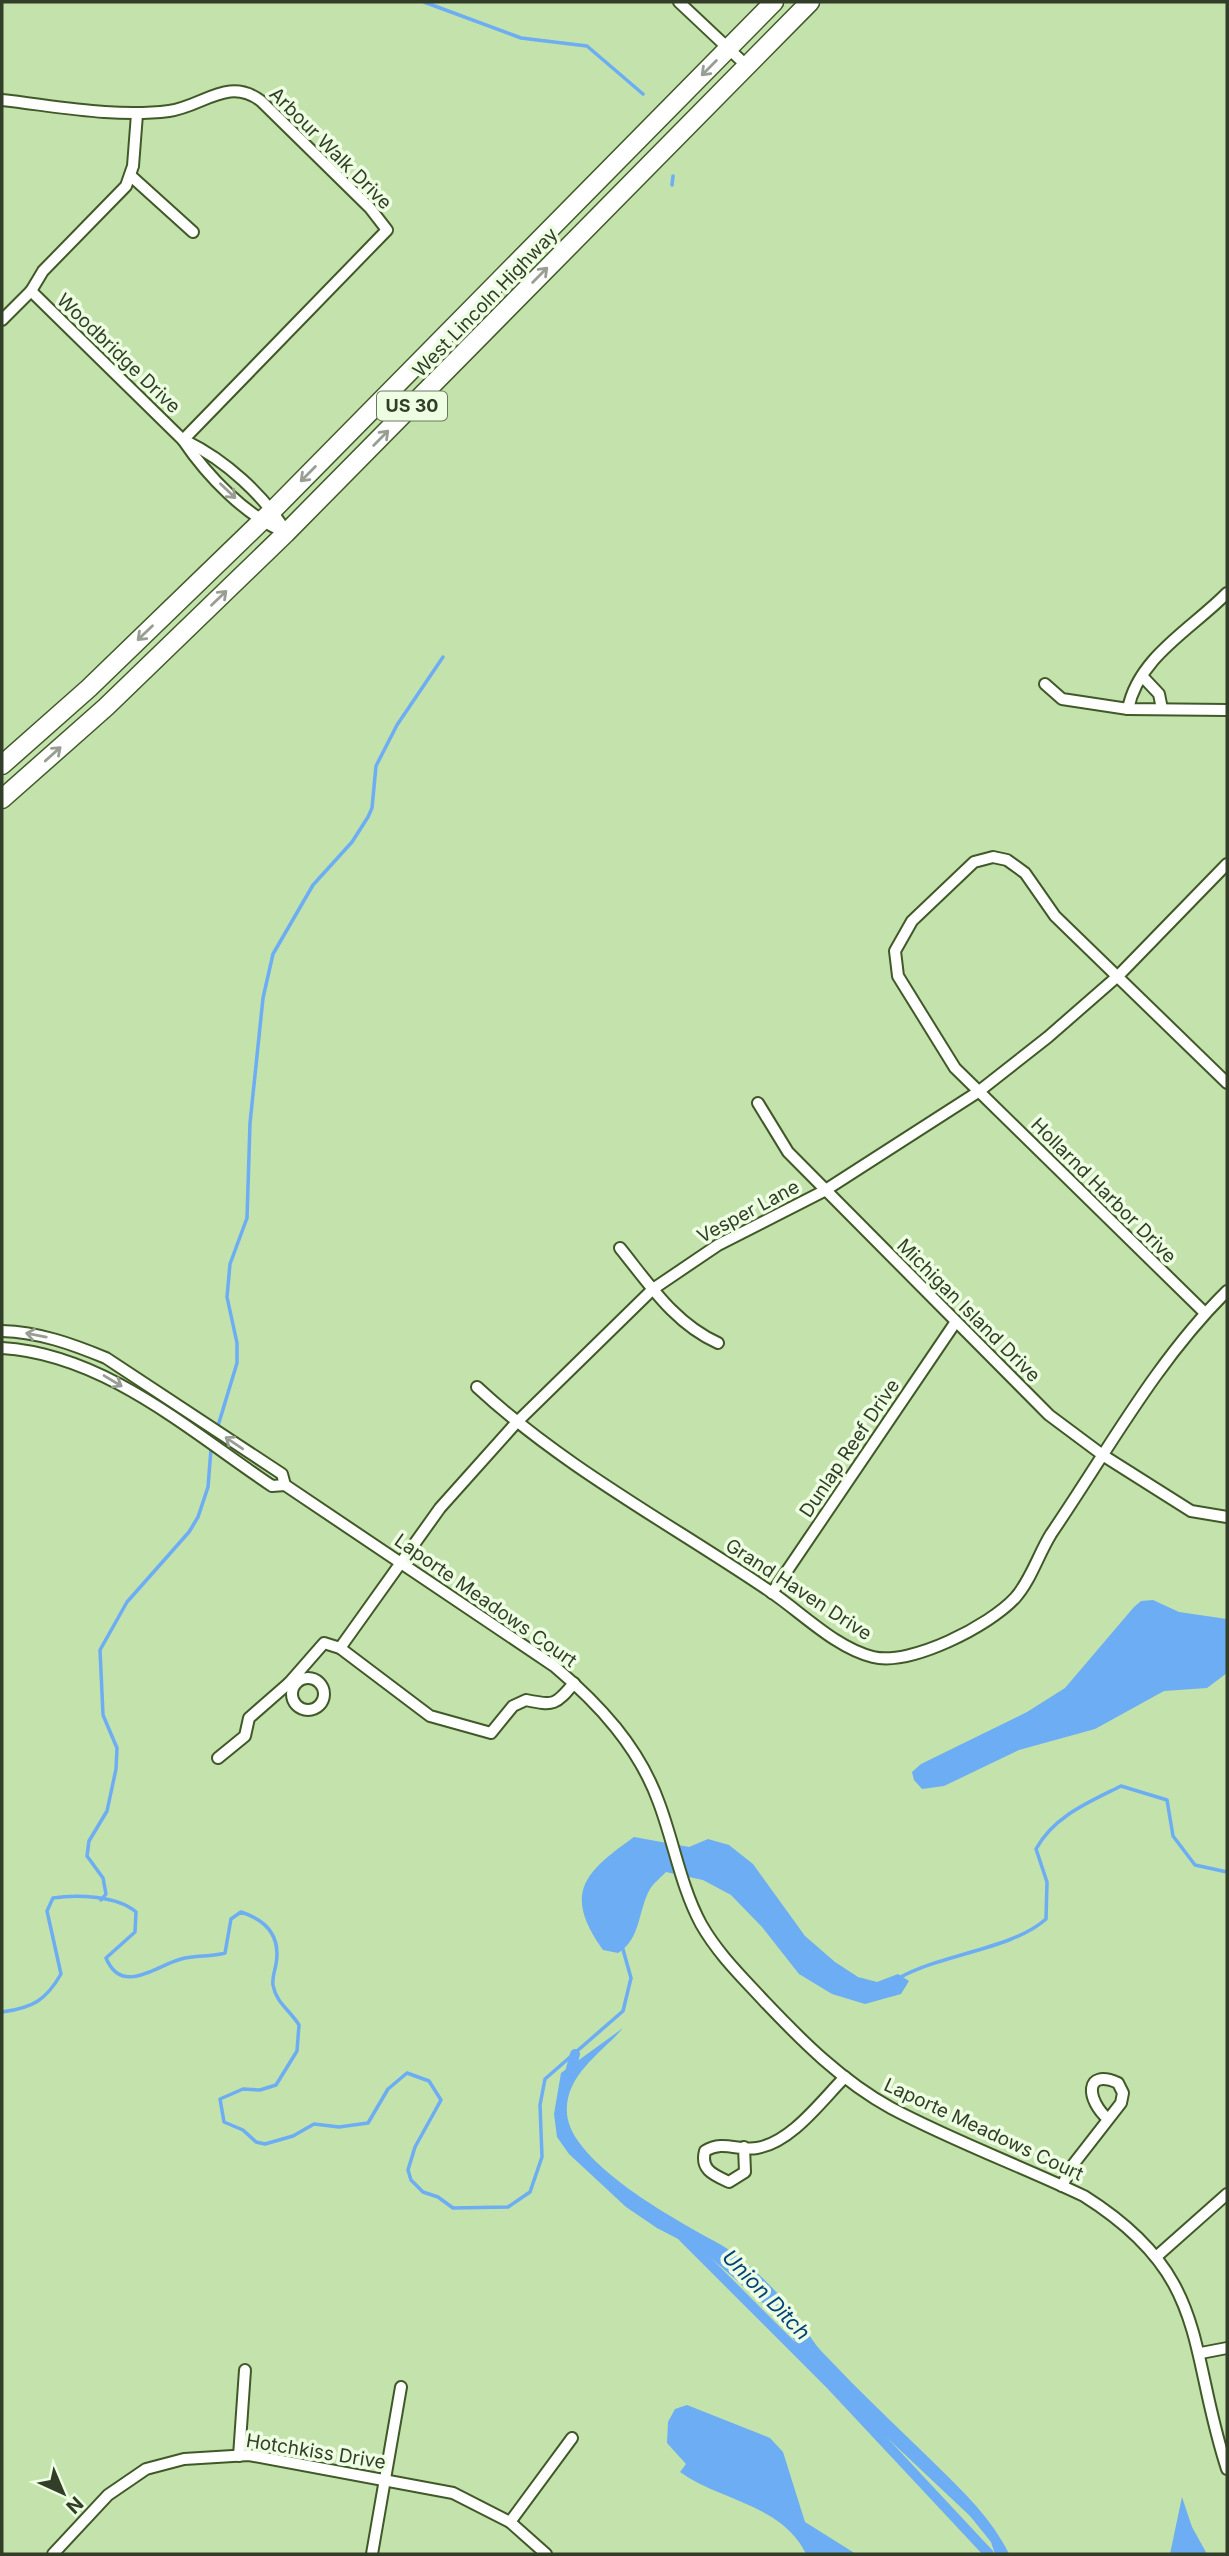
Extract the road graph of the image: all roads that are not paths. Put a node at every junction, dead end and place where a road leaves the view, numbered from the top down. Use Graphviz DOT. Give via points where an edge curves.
graph roads {
  1 [pos="679,2"];
  2 [pos="774,2"];
  3 [pos="810,2"];
  4 [pos="728,49"];
  5 [pos="747,66"];
  6 [pos="2,100"];
  7 [pos="137,114"];
  8 [pos="131,176"];
  9 [pos="193,232"];
  10 [pos="31,290"];
  11 [pos="2,320"];
  12 [pos="183,440"];
  13 [pos="267,516"];
  14 [pos="286,533"];
  15 [pos="1227,593"];
  16 [pos="1142,676"];
  17 [pos="1045,684"];
  18 [pos="1128,709"];
  19 [pos="1162,709"];
  20 [pos="1227,710"];
  21 [pos="2,765"];
  22 [pos="2,799"];
  23 [pos="1227,864"];
  24 [pos="1115,971"];
  25 [pos="1227,1083"];
  26 [pos="978,1092"];
  27 [pos="758,1103"];
  28 [pos="824,1191"];
  29 [pos="620,1248"];
  30 [pos="653,1289"];
  31 [pos="1227,1291"];
  32 [pos="1205,1313"];
  33 [pos="955,1323"];
  34 [pos="2,1331"];
  35 [pos="718,1343"];
  36 [pos="2,1348"];
  37 [pos="477,1387"];
  38 [pos="516,1423"];
  39 [pos="1104,1456"];
  40 [pos="285,1485"];
  41 [pos="1227,1517"];
  42 [pos="403,1563"];
  43 [pos="772,1593"];
  44 [pos="340,1648"];
  45 [pos="574,1683"];
  46 [pos="218,1758"];
  47 [pos="845,2077"];
  48 [pos="1108,2119"];
  49 [pos="744,2147"];
  50 [pos="1062,2186"];
  51 [pos="1227,2193"];
  52 [pos="1156,2257"];
  53 [pos="1227,2348"];
  54 [pos="1200,2353"];
  55 [pos="244,2370"];
  56 [pos="401,2387"];
  57 [pos="572,2438"];
  58 [pos="239,2456"];
  59 [pos="1227,2469"];
  60 [pos="385,2478"];
  61 [pos="510,2522"];
  62 [pos="53,2554"];
  63 [pos="372,2554"];
  64 [pos="547,2554"];
  1 -- 4 [label="street"];
  2 -- 4 [label="main road, West Lincoln Highway / US 30"];
  3 -- 5 [label="main road, West Lincoln Highway / US 30"];
  4 -- 5 [label="street"];
  4 -- 13 [label="main road, West Lincoln Highway / US 30, one-way"];
  14 -- 5 [label="main road, West Lincoln Highway / US 30, one-way"];
  6 -- 7 [label="street, Arbour Walk Drive"];
  7 -- 8 [label="street"];
  7 -- 12 [label="street, Arbour Walk Drive" via="178,110 231,90 255,97 387,230"];
  8 -- 9 [label="street"];
  8 -- 10 [label="street" via="43,271"];
  10 -- 11 [label="street"];
  10 -- 12 [label="street, Woodbridge Drive"];
  12 -- 13 [label="street, Woodbridge Drive, one-way" via="197,461"];
  12 -- 13 [label="street, Woodbridge Drive" via="207,451"];
  13 -- 14 [label="street, Woodbridge Drive"];
  13 -- 14 [label="street, Woodbridge Drive"];
  13 -- 21 [label="main road, West Lincoln Highway / US 30, one-way"];
  22 -- 14 [label="main road, West Lincoln Highway / US 30, one-way"];
  15 -- 16 [label="street"];
  16 -- 18 [label="street" via="1133,688"];
  16 -- 19 [label="street" via="1158,694"];
  17 -- 18 [label="street" via="1062,699"];
  18 -- 19 [label="street"];
  19 -- 20 [label="street"];
  23 -- 24 [label="street, Vesper Lane"];
  24 -- 25 [label="street"];
  24 -- 26 [label="street, Vesper Lane" via="1048,1037"];
  24 -- 26 [label="street, Hollarnd Harbor Drive" via="1055,916 1020,867 993,857 965,868 904,931 895,959 898,976 943,1054"];
  26 -- 28 [label="street, Vesper Lane"];
  26 -- 32 [label="street, Hollarnd Harbor Drive"];
  27 -- 28 [label="street, Michigan Island Drive" via="788,1152"];
  28 -- 30 [label="street, Vesper Lane" via="718,1245"];
  28 -- 33 [label="street, Michigan Island Drive"];
  29 -- 30 [label="street"];
  30 -- 35 [label="street" via="681,1321"];
  30 -- 38 [label="street, Vesper Lane"];
  31 -- 32 [label="street, Grand Haven Drive"];
  32 -- 39 [label="street, Grand Haven Drive"];
  33 -- 39 [label="street, Michigan Island Drive" via="1049,1415"];
  33 -- 43 [label="street, Dunlap Reef Drive"];
  40 -- 34 [label="street, Laporte Meadows Court, one-way" via="282,1474 106,1358 36,1334"];
  36 -- 40 [label="street, Laporte Meadows Court, one-way" via="64,1358 99,1373 272,1486"];
  37 -- 38 [label="street, Grand Haven Drive"];
  38 -- 42 [label="street, Vesper Lane" via="440,1508"];
  38 -- 43 [label="street, Grand Haven Drive"];
  39 -- 41 [label="street, Michigan Island Drive" via="1191,1511"];
  39 -- 43 [label="street, Grand Haven Drive" via="1044,1545 1017,1596 998,1614 912,1656 873,1657 852,1650"];
  40 -- 42 [label="street, Laporte Meadows Court"];
  42 -- 44 [label="street, Vesper Lane"];
  42 -- 45 [label="street, Laporte Meadows Court"];
  44 -- 45 [label="street" via="430,1716 491,1732 513,1706 526,1700 547,1705 559,1702"];
  44 -- 46 [label="street" via="324,1643 291,1685 249,1718 246,1737"];
  45 -- 47 [label="street, Laporte Meadows Court" via="600,1707 640,1762 665,1819 694,1907 726,1961 802,2041"];
  47 -- 49 [label="street" via="778,2140 757,2148"];
  47 -- 50 [label="street, Laporte Meadows Court" via="890,2108"];
  48 -- 50 [label="street"];
  49 -- 49 [label="street" via="717,2144 705,2151 705,2168 729,2182 739,2178 746,2172"];
  50 -- 52 [label="street, Laporte Meadows Court" via="1108,2211"];
  51 -- 52 [label="street"];
  52 -- 54 [label="street, Laporte Meadows Court" via="1182,2295"];
  53 -- 54 [label="street"];
  54 -- 59 [label="street, Laporte Meadows Court" via="1214,2429"];
  55 -- 58 [label="street"];
  56 -- 60 [label="street"];
  57 -- 61 [label="street"];
  58 -- 60 [label="street, Hotchkiss Drive"];
  58 -- 62 [label="street, Hotchkiss Drive" via="184,2459 146,2469 102,2500"];
  60 -- 61 [label="street, Hotchkiss Drive" via="453,2493"];
  60 -- 63 [label="street"];
  61 -- 64 [label="street, Hotchkiss Drive"];
}
